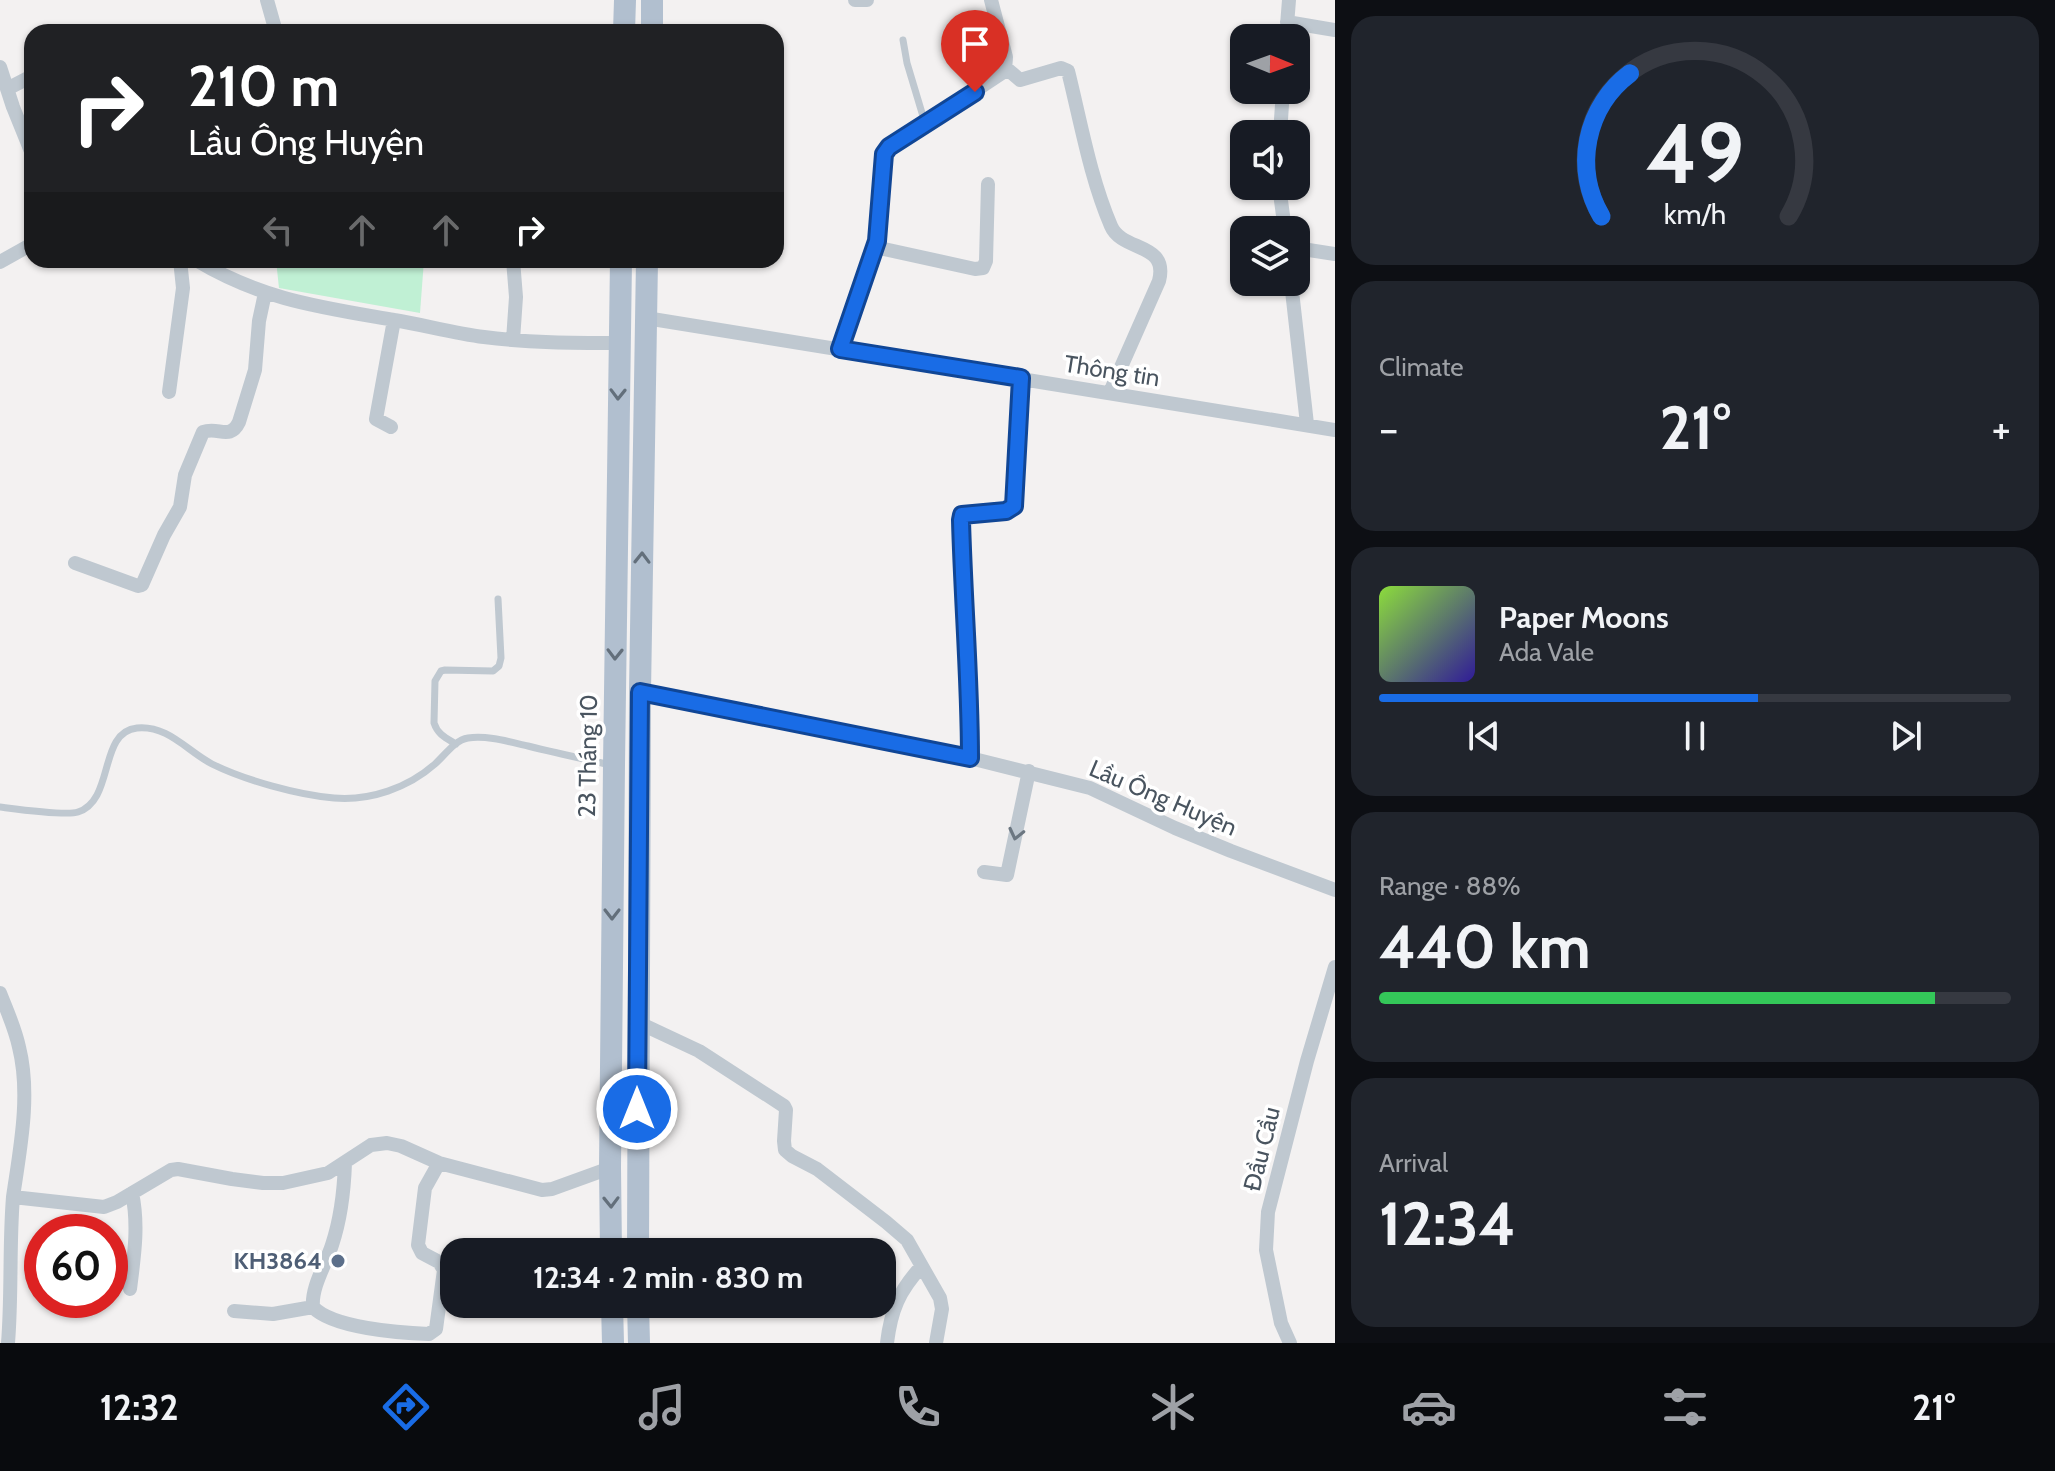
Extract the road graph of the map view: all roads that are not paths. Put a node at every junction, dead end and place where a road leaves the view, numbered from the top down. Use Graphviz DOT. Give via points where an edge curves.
graph roads {
  1 [pos="267,0"];
  2 [pos="625,0"];
  3 [pos="652,0"];
  4 [pos="855,0"];
  5 [pos="867,0"];
  6 [pos="991,0"];
  7 [pos="1289,0"];
  8 [pos="1287,22"];
  9 [pos="274,24"];
  10 [pos="624,24"];
  11 [pos="652,24"];
  12 [pos="1335,30"];
  13 [pos="903,40"];
  14 [pos="0,67"];
  15 [pos="1006,68"];
  16 [pos="24,80"];
  17 [pos="7,89"];
  18 [pos="6,110"];
  19 [pos="925,125"];
  20 [pos="24,140"];
  21 [pos="988,184"];
  22 [pos="875,247"];
  23 [pos="24,248"];
  24 [pos="1310,250"];
  25 [pos="1335,254"];
  26 [pos="0,262"];
  27 [pos="181,268"];
  28 [pos="210,268"];
  29 [pos="514,268"];
  30 [pos="621,268"];
  31 [pos="647,268"];
  32 [pos="265,293"];
  33 [pos="1293,296"];
  34 [pos="646,318"];
  35 [pos="394,320"];
  36 [pos="513,340"];
  37 [pos="619,343"];
  38 [pos="840,349"];
  39 [pos="1021,378"];
  40 [pos="169,392"];
  41 [pos="1110,392"];
  42 [pos="1307,424"];
  43 [pos="391,427"];
  44 [pos="1335,430"];
  45 [pos="75,563"];
  46 [pos="498,599"];
  47 [pos="640,692"];
  48 [pos="456,744"];
  49 [pos="970,758"];
  50 [pos="614,765"];
  51 [pos="1029,771"];
  52 [pos="0,807"];
  53 [pos="984,872"];
  54 [pos="1335,890"];
  55 [pos="1335,967"];
  56 [pos="0,993"];
  57 [pos="637,1022"];
  58 [pos="345,1163"];
  59 [pos="439,1163"];
  60 [pos="610,1168"];
  61 [pos="637,1168"];
  62 [pos="132,1193"];
  63 [pos="13,1197"];
  64 [pos="611,1238"];
  65 [pos="638,1238"];
  66 [pos="921,1267"];
  67 [pos="130,1289"];
  68 [pos="313,1307"];
  69 [pos="234,1311"];
  70 [pos="612,1318"];
  71 [pos="638,1318"];
  72 [pos="8,1343"];
  73 [pos="613,1343"];
  74 [pos="639,1343"];
  75 [pos="887,1343"];
  76 [pos="936,1343"];
  77 [pos="1290,1343"];
  1 -- 9 [label="street"];
  2 -- 10 [label="main road"];
  3 -- 11 [label="main road"];
  4 -- 5 [label="street"];
  6 -- 15 [label="street"];
  7 -- 8 [label="street"];
  8 -- 12 [label="street"];
  13 -- 19 [label="lane"];
  14 -- 17 [label="street"];
  15 -- 19 [label="street"];
  15 -- 41 [label="street" via="1023,80 1061,68 1068,71 1111,228 1123,240 1151,252 1160,267 1159,281"];
  16 -- 17 [label="street"];
  17 -- 18 [label="street"];
  18 -- 20 [label="street"];
  19 -- 22 [label="street" via="884,154"];
  21 -- 22 [label="street" via="983,268"];
  22 -- 38 [label="street"];
  23 -- 26 [label="street"];
  24 -- 25 [label="street"];
  27 -- 40 [label="street" via="183,288"];
  28 -- 32 [label="street"];
  29 -- 36 [label="street"];
  30 -- 37 [label="main road, 23 Tháng 10"];
  31 -- 34 [label="main road"];
  32 -- 35 [label="street"];
  32 -- 45 [label="street" via="255,370 239,422 228,433 203,432 185,475 180,507 142,585"];
  33 -- 42 [label="street"];
  34 -- 38 [label="street, Thông tin"];
  47 -- 34 [label="main road, one-way"];
  35 -- 36 [label="street"];
  35 -- 43 [label="street" via="376,419"];
  36 -- 37 [label="street"];
  37 -- 50 [label="main road, 23 Tháng 10, one-way"];
  38 -- 39 [label="street, Thông tin"];
  39 -- 41 [label="street, Thông tin"];
  39 -- 49 [label="street" via="1014,506 962,515 961,520"];
  41 -- 42 [label="street, Thông tin"];
  42 -- 44 [label="street, Thông tin"];
  46 -- 48 [label="lane" via="499,666 493,671 445,670 435,681 434,723"];
  47 -- 49 [label="street, Lầu Ông Huyện"];
  47 -- 57 [label="main road"];
  48 -- 50 [label="lane" via="480,738"];
  48 -- 52 [label="lane" via="432,768 403,785 371,796 337,798 235,774 169,735 140,727 119,737 88,808 75,814"];
  49 -- 51 [label="street, Lầu Ông Huyện"];
  50 -- 60 [label="main road, 23 Tháng 10, one-way"];
  51 -- 53 [label="street, one-way" via="1007,875"];
  51 -- 54 [label="street, Lầu Ông Huyện" via="1104,793 1189,834"];
  55 -- 77 [label="street, Đầu Cầu" via="1268,1212 1266,1250"];
  56 -- 63 [label="street" via="23,1070"];
  57 -- 61 [label="main road"];
  57 -- 66 [label="street" via="699,1051 781,1103 786,1110 785,1150 897,1231"];
  58 -- 59 [label="street" via="380,1143"];
  58 -- 62 [label="street" via="318,1177 274,1183 178,1169"];
  58 -- 68 [label="street" via="342,1208"];
  59 -- 60 [label="street" via="542,1190"];
  59 -- 68 [label="street" via="425,1188 418,1245 444,1270 436,1329 417,1334 352,1325"];
  60 -- 61 [label="main road"];
  60 -- 64 [label="main road, 23 Tháng 10, one-way"];
  61 -- 65 [label="main road"];
  62 -- 63 [label="street" via="104,1207"];
  62 -- 67 [label="street" via="136,1211"];
  63 -- 72 [label="street"];
  66 -- 75 [label="street" via="898,1299"];
  66 -- 76 [label="street" via="942,1306"];
  68 -- 69 [label="street" via="273,1314"];
  70 -- 73 [label="main road"];
  71 -- 74 [label="main road"];
}
